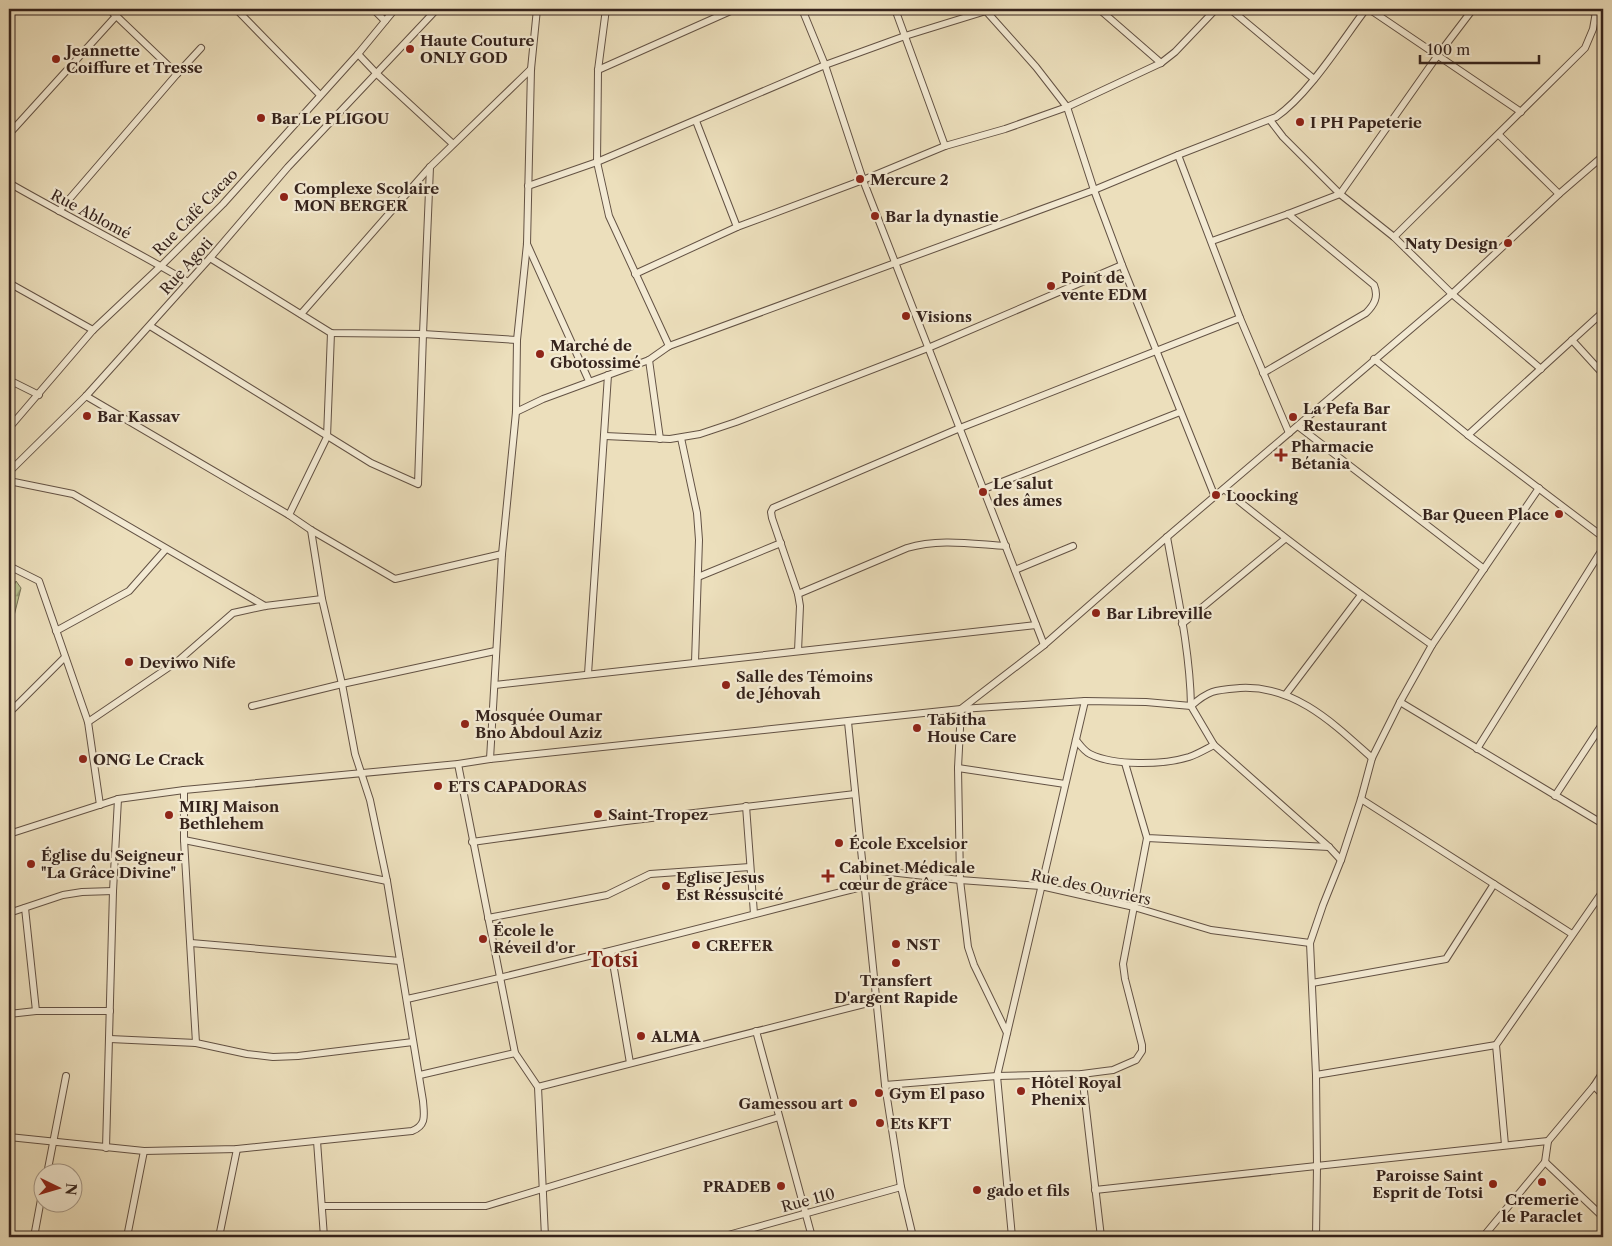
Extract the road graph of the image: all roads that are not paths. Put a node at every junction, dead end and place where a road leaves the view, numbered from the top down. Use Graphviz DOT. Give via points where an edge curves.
graph roads {
  1 [pos="109,9"];
  2 [pos="236,9"];
  3 [pos="373,9"];
  4 [pos="395,9"];
  5 [pos="437,9"];
  6 [pos="537,9"];
  7 [pos="606,9"];
  8 [pos="735,9"];
  9 [pos="802,9"];
  10 [pos="896,9"];
  11 [pos="1099,9"];
  12 [pos="1216,9"];
  13 [pos="1230,9"];
  14 [pos="1368,9"];
  15 [pos="1473,9"];
  16 [pos="1587,9"];
  17 [pos="988,10"];
  18 [pos="1600,13"];
  19 [pos="117,15"];
  20 [pos="385,21"];
  21 [pos="904,36"];
  22 [pos="201,48"];
  23 [pos="358,54"];
  24 [pos="1438,55"];
  25 [pos="1161,63"];
  26 [pos="825,65"];
  27 [pos="531,69"];
  28 [pos="598,70"];
  29 [pos="177,74"];
  30 [pos="377,74"];
  31 [pos="1314,79"];
  32 [pos="320,95"];
  33 [pos="1067,107"];
  34 [pos="1521,112"];
  35 [pos="1270,120"];
  36 [pos="696,121"];
  37 [pos="9,134"];
  38 [pos="1499,135"];
  39 [pos="453,144"];
  40 [pos="945,146"];
  41 [pos="1178,156"];
  42 [pos="1603,156"];
  43 [pos="596,162"];
  44 [pos="430,167"];
  45 [pos="863,180"];
  46 [pos="9,183"];
  47 [pos="528,186"];
  48 [pos="1094,190"];
  49 [pos="1340,194"];
  50 [pos="1560,194"];
  51 [pos="58,211"];
  52 [pos="1288,214"];
  53 [pos="737,227"];
  54 [pos="1394,237"];
  55 [pos="1212,241"];
  56 [pos="527,244"];
  57 [pos="210,258"];
  58 [pos="895,262"];
  59 [pos="162,265"];
  60 [pos="1122,265"];
  61 [pos="635,274"];
  62 [pos="188,282"];
  63 [pos="9,283"];
  64 [pos="1452,294"];
  65 [pos="1603,312"];
  66 [pos="301,314"];
  67 [pos="1240,318"];
  68 [pos="150,326"];
  69 [pos="92,330"];
  70 [pos="331,333"];
  71 [pos="423,334"];
  72 [pos="517,340"];
  73 [pos="1572,340"];
  74 [pos="669,346"];
  75 [pos="928,348"];
  76 [pos="1156,351"];
  77 [pos="1374,359"];
  78 [pos="649,360"];
  79 [pos="1541,369"];
  80 [pos="1263,374"];
  81 [pos="1603,374"];
  82 [pos="608,375"];
  83 [pos="9,380"];
  84 [pos="589,382"];
  85 [pos="38,395"];
  86 [pos="86,396"];
  87 [pos="516,412"];
  88 [pos="1180,412"];
  89 [pos="1298,426"];
  90 [pos="9,428"];
  91 [pos="960,428"];
  92 [pos="1289,433"];
  93 [pos="1468,435"];
  94 [pos="605,436"];
  95 [pos="327,437"];
  96 [pos="681,438"];
  97 [pos="660,439"];
  98 [pos="9,472"];
  99 [pos="9,481"];
  100 [pos="1539,488"];
  101 [pos="984,489"];
  102 [pos="1224,489"];
  103 [pos="1215,497"];
  104 [pos="289,515"];
  105 [pos="311,530"];
  106 [pos="1167,537"];
  107 [pos="1603,537"];
  108 [pos="1285,539"];
  109 [pos="781,544"];
  110 [pos="1006,546"];
  111 [pos="1073,546"];
  112 [pos="1603,548"];
  113 [pos="166,549"];
  114 [pos="502,554"];
  115 [pos="9,566"];
  116 [pos="1015,570"];
  117 [pos="1484,570"];
  118 [pos="698,577"];
  119 [pos="798,594"];
  120 [pos="1361,595"];
  121 [pos="322,599"];
  122 [pos="265,606"];
  123 [pos="1036,624"];
  124 [pos="1182,624"];
  125 [pos="56,631"];
  126 [pos="1044,645"];
  127 [pos="1432,645"];
  128 [pos="496,651"];
  129 [pos="798,651"];
  130 [pos="65,657"];
  131 [pos="695,662"];
  132 [pos="588,674"];
  133 [pos="342,684"];
  134 [pos="495,685"];
  135 [pos="1286,694"];
  136 [pos="1085,701"];
  137 [pos="1400,702"];
  138 [pos="252,706"];
  139 [pos="1190,706"];
  140 [pos="961,709"];
  141 [pos="9,713"];
  142 [pos="88,722"];
  143 [pos="848,722"];
  144 [pos="1603,723"];
  145 [pos="1076,740"];
  146 [pos="1214,745"];
  147 [pos="1477,749"];
  148 [pos="1372,758"];
  149 [pos="490,759"];
  150 [pos="1124,763"];
  151 [pos="458,764"];
  152 [pos="958,768"];
  153 [pos="360,772"];
  154 [pos="1065,784"];
  155 [pos="184,790"];
  156 [pos="855,794"];
  157 [pos="1555,796"];
  158 [pos="118,798"];
  159 [pos="1361,799"];
  160 [pos="100,805"];
  161 [pos="746,806"];
  162 [pos="1603,824"];
  163 [pos="9,834"];
  164 [pos="1148,838"];
  165 [pos="184,840"];
  166 [pos="472,842"];
  167 [pos="1329,847"];
  168 [pos="1341,860"];
  169 [pos="750,867"];
  170 [pos="863,869"];
  171 [pos="960,880"];
  172 [pos="387,881"];
  173 [pos="1494,884"];
  174 [pos="865,886"];
  175 [pos="1041,886"];
  176 [pos="113,891"];
  177 [pos="1603,891"];
  178 [pos="1134,907"];
  179 [pos="25,908"];
  180 [pos="9,913"];
  181 [pos="754,914"];
  182 [pos="488,918"];
  183 [pos="1572,934"];
  184 [pos="1310,942"];
  185 [pos="191,943"];
  186 [pos="611,951"];
  187 [pos="400,960"];
  188 [pos="500,978"];
  189 [pos="1312,983"];
  190 [pos="407,999"];
  191 [pos="876,1001"];
  192 [pos="36,1011"];
  193 [pos="110,1011"];
  194 [pos="9,1014"];
  195 [pos="756,1031"];
  196 [pos="1006,1033"];
  197 [pos="110,1039"];
  198 [pos="413,1042"];
  199 [pos="196,1043"];
  200 [pos="1496,1046"];
  201 [pos="515,1053"];
  202 [pos="630,1063"];
  203 [pos="1603,1072"];
  204 [pos="1082,1074"];
  205 [pos="420,1075"];
  206 [pos="1316,1075"];
  207 [pos="66,1076"];
  208 [pos="997,1076"];
  209 [pos="885,1085"];
  210 [pos="1594,1086"];
  211 [pos="538,1087"];
  212 [pos="1603,1095"];
  213 [pos="779,1117"];
  214 [pos="9,1137"];
  215 [pos="317,1141"];
  216 [pos="1548,1141"];
  217 [pos="53,1142"];
  218 [pos="1506,1145"];
  219 [pos="106,1148"];
  220 [pos="238,1149"];
  221 [pos="144,1151"];
  222 [pos="1545,1162"];
  223 [pos="49,1164"];
  224 [pos="1317,1166"];
  225 [pos="901,1187"];
  226 [pos="542,1189"];
  227 [pos="1095,1190"];
  228 [pos="322,1206"];
  229 [pos="38,1214"];
  230 [pos="806,1214"];
  231 [pos="1603,1217"];
  232 [pos="34,1237"];
  233 [pos="126,1237"];
  234 [pos="219,1237"];
  235 [pos="324,1237"];
  236 [pos="545,1237"];
  237 [pos="721,1237"];
  238 [pos="812,1237"];
  239 [pos="912,1237"];
  240 [pos="1012,1237"];
  241 [pos="1101,1237"];
  242 [pos="1316,1237"];
  243 [pos="1483,1237"];
  1 -- 19 [label="street"];
  2 -- 32 [label="street"];
  3 -- 20 [label="street"];
  4 -- 20 [label="street, Rue Café Cacao"];
  5 -- 30 [label="street, Rue Agoti"];
  6 -- 27 [label="street"];
  7 -- 28 [label="street"];
  8 -- 28 [label="street"];
  9 -- 26 [label="street"];
  10 -- 21 [label="street"];
  11 -- 25 [label="street"];
  12 -- 25 [label="street"];
  13 -- 31 [label="street"];
  14 -- 24 [label="street"];
  14 -- 31 [label="street"];
  15 -- 24 [label="street"];
  16 -- 18 [label="street"];
  17 -- 21 [label="street"];
  17 -- 33 [label="street"];
  18 -- 34 [label="street" via="1585,48"];
  19 -- 29 [label="street"];
  19 -- 37 [label="street"];
  20 -- 23 [label="street, Rue Café Cacao"];
  21 -- 26 [label="street"];
  21 -- 40 [label="street"];
  22 -- 29 [label="street"];
  23 -- 30 [label="street"];
  23 -- 32 [label="street, Rue Café Cacao"];
  24 -- 34 [label="street"];
  24 -- 49 [label="street"];
  25 -- 33 [label="street"];
  26 -- 36 [label="street"];
  26 -- 45 [label="street"];
  27 -- 39 [label="street"];
  27 -- 47 [label="street"];
  28 -- 43 [label="street"];
  29 -- 51 [label="street"];
  30 -- 39 [label="street"];
  30 -- 57 [label="street, Rue Agoti" via="288,167"];
  31 -- 35 [label="street" via="1287,109"];
  32 -- 59 [label="street, Rue Café Cacao" via="223,204"];
  33 -- 40 [label="street"];
  33 -- 48 [label="street"];
  34 -- 38 [label="street"];
  35 -- 41 [label="street"];
  35 -- 49 [label="street"];
  36 -- 43 [label="street"];
  36 -- 53 [label="street"];
  38 -- 50 [label="street"];
  38 -- 54 [label="street"];
  39 -- 44 [label="street"];
  40 -- 45 [label="street"];
  41 -- 48 [label="street"];
  41 -- 55 [label="street"];
  42 -- 50 [label="street"];
  43 -- 47 [label="street"];
  43 -- 61 [label="street" via="609,216"];
  44 -- 66 [label="street"];
  44 -- 71 [label="street"];
  45 -- 53 [label="street"];
  45 -- 58 [label="street"];
  46 -- 51 [label="street, Rue Ablomé"];
  47 -- 56 [label="street"];
  48 -- 58 [label="street"];
  48 -- 60 [label="street"];
  49 -- 52 [label="street"];
  49 -- 54 [label="street"];
  50 -- 64 [label="street"];
  51 -- 59 [label="street, Rue Ablomé"];
  52 -- 55 [label="street"];
  52 -- 80 [label="street" via="1374,285 1377,292 1372,307 1366,313"];
  53 -- 61 [label="street"];
  54 -- 64 [label="street"];
  55 -- 67 [label="street"];
  56 -- 72 [label="street"];
  56 -- 84 [label="street"];
  57 -- 62 [label="street, Rue Agoti"];
  57 -- 66 [label="street"];
  58 -- 74 [label="street"];
  58 -- 75 [label="street"];
  59 -- 62 [label="street, Rue Ablomé"];
  59 -- 69 [label="street, Rue Café Cacao"];
  60 -- 75 [label="street"];
  60 -- 76 [label="street"];
  61 -- 74 [label="street"];
  62 -- 68 [label="street, Rue Agoti"];
  63 -- 69 [label="street"];
  64 -- 77 [label="street"];
  64 -- 79 [label="street"];
  65 -- 73 [label="street"];
  66 -- 70 [label="street"];
  67 -- 76 [label="street"];
  67 -- 80 [label="street"];
  68 -- 86 [label="street, Rue Agoti"];
  68 -- 95 [label="street"];
  69 -- 85 [label="street, Rue Café Cacao"];
  70 -- 71 [label="street"];
  70 -- 95 [label="street"];
  71 -- 72 [label="street"];
  71 -- 95 [label="street" via="418,484 371,463"];
  72 -- 87 [label="street"];
  73 -- 79 [label="street"];
  73 -- 81 [label="street"];
  74 -- 78 [label="street"];
  75 -- 91 [label="street"];
  75 -- 96 [label="street" via="736,422"];
  76 -- 88 [label="street"];
  76 -- 91 [label="street"];
  77 -- 89 [label="street"];
  77 -- 93 [label="street"];
  78 -- 82 [label="street"];
  78 -- 97 [label="street"];
  79 -- 93 [label="street"];
  80 -- 92 [label="street"];
  82 -- 84 [label="street"];
  82 -- 94 [label="street"];
  83 -- 85 [label="street"];
  84 -- 87 [label="street"];
  85 -- 90 [label="street, Rue Café Cacao"];
  86 -- 98 [label="street, Rue Agoti"];
  86 -- 104 [label="street"];
  87 -- 114 [label="street"];
  88 -- 101 [label="street"];
  88 -- 103 [label="street"];
  89 -- 92 [label="street"];
  89 -- 117 [label="street"];
  91 -- 101 [label="street"];
  91 -- 109 [label="street" via="773,508 772,518"];
  92 -- 102 [label="street"];
  93 -- 100 [label="street"];
  94 -- 97 [label="street"];
  94 -- 132 [label="street"];
  95 -- 104 [label="street"];
  96 -- 97 [label="street"];
  96 -- 118 [label="street" via="697,513"];
  99 -- 113 [label="street" via="73,494"];
  100 -- 107 [label="street"];
  100 -- 117 [label="street"];
  101 -- 110 [label="street"];
  102 -- 103 [label="street"];
  102 -- 108 [label="street"];
  103 -- 106 [label="street"];
  104 -- 105 [label="street"];
  105 -- 114 [label="street" via="396,580"];
  105 -- 121 [label="street"];
  106 -- 124 [label="street"];
  106 -- 126 [label="street"];
  108 -- 120 [label="street"];
  108 -- 124 [label="street"];
  109 -- 118 [label="street"];
  109 -- 119 [label="street"];
  110 -- 116 [label="street"];
  110 -- 119 [label="street" via="944,542 920,544"];
  111 -- 116 [label="street"];
  112 -- 147 [label="street"];
  113 -- 122 [label="street"];
  113 -- 125 [label="street" via="130,591"];
  114 -- 128 [label="street"];
  115 -- 125 [label="street" via="39,581"];
  116 -- 123 [label="street"];
  117 -- 127 [label="street"];
  118 -- 131 [label="street"];
  119 -- 129 [label="street"];
  120 -- 127 [label="street"];
  120 -- 135 [label="street"];
  121 -- 122 [label="street"];
  121 -- 133 [label="street"];
  122 -- 142 [label="street" via="233,613 178,661"];
  123 -- 126 [label="street"];
  123 -- 129 [label="street"];
  124 -- 139 [label="street"];
  125 -- 130 [label="street"];
  126 -- 140 [label="street"];
  127 -- 137 [label="street"];
  128 -- 133 [label="street"];
  128 -- 134 [label="street"];
  129 -- 131 [label="street"];
  130 -- 141 [label="street"];
  130 -- 142 [label="street"];
  131 -- 132 [label="street"];
  132 -- 134 [label="street"];
  133 -- 138 [label="street"];
  133 -- 153 [label="street"];
  134 -- 149 [label="street"];
  135 -- 139 [label="street" via="1259,688 1223,689 1208,693"];
  135 -- 148 [label="street" via="1326,718"];
  136 -- 139 [label="street"];
  136 -- 140 [label="street"];
  136 -- 145 [label="street"];
  137 -- 147 [label="street"];
  137 -- 148 [label="street"];
  139 -- 146 [label="street"];
  140 -- 143 [label="street"];
  140 -- 152 [label="street"];
  142 -- 160 [label="street"];
  143 -- 149 [label="street"];
  143 -- 156 [label="street"];
  144 -- 157 [label="street"];
  145 -- 150 [label="street" via="1090,754"];
  145 -- 154 [label="street"];
  146 -- 150 [label="street" via="1176,760"];
  146 -- 167 [label="street"];
  147 -- 157 [label="street"];
  148 -- 159 [label="street"];
  149 -- 151 [label="street"];
  150 -- 164 [label="street"];
  151 -- 153 [label="street"];
  151 -- 166 [label="street"];
  152 -- 154 [label="street"];
  152 -- 171 [label="street"];
  153 -- 155 [label="street"];
  153 -- 172 [label="street" via="370,800"];
  154 -- 175 [label="street"];
  155 -- 158 [label="street"];
  155 -- 165 [label="street"];
  156 -- 161 [label="street"];
  156 -- 170 [label="street"];
  157 -- 162 [label="street"];
  158 -- 160 [label="street"];
  158 -- 176 [label="street"];
  159 -- 168 [label="street"];
  159 -- 173 [label="street"];
  160 -- 163 [label="street"];
  161 -- 166 [label="street"];
  161 -- 169 [label="street"];
  164 -- 167 [label="street"];
  164 -- 178 [label="street"];
  165 -- 172 [label="street"];
  165 -- 185 [label="street"];
  166 -- 182 [label="street"];
  167 -- 168 [label="street"];
  168 -- 184 [label="street"];
  169 -- 181 [label="street"];
  169 -- 182 [label="street" via="650,874 607,894"];
  170 -- 171 [label="street, Rue des Ouvriers"];
  170 -- 174 [label="street"];
  171 -- 175 [label="street, Rue des Ouvriers"];
  171 -- 196 [label="street" via="971,957"];
  172 -- 187 [label="street"];
  173 -- 183 [label="street"];
  173 -- 189 [label="street" via="1446,958"];
  174 -- 181 [label="street"];
  174 -- 191 [label="street"];
  175 -- 178 [label="street, Rue des Ouvriers"];
  175 -- 196 [label="street"];
  176 -- 179 [label="street" via="63,895"];
  176 -- 193 [label="street"];
  177 -- 183 [label="street"];
  178 -- 184 [label="street, Rue des Ouvriers" via="1211,930"];
  178 -- 204 [label="street" via="1124,970 1142,1051 1136,1060 1113,1070"];
  179 -- 180 [label="street"];
  179 -- 192 [label="street"];
  181 -- 186 [label="street"];
  182 -- 188 [label="street"];
  183 -- 200 [label="street"];
  184 -- 189 [label="street"];
  185 -- 187 [label="street"];
  185 -- 199 [label="street"];
  186 -- 188 [label="street"];
  186 -- 202 [label="street"];
  187 -- 190 [label="street"];
  188 -- 190 [label="street"];
  188 -- 201 [label="street"];
  189 -- 206 [label="street"];
  190 -- 198 [label="street"];
  191 -- 195 [label="street"];
  191 -- 209 [label="street"];
  192 -- 193 [label="street"];
  192 -- 194 [label="street"];
  193 -- 197 [label="street"];
  195 -- 202 [label="street"];
  195 -- 213 [label="street"];
  196 -- 208 [label="street"];
  197 -- 199 [label="street"];
  197 -- 219 [label="street"];
  198 -- 199 [label="street" via="273,1057"];
  198 -- 205 [label="street"];
  200 -- 206 [label="street"];
  200 -- 218 [label="street"];
  201 -- 205 [label="street"];
  201 -- 211 [label="street"];
  202 -- 211 [label="street"];
  203 -- 210 [label="street"];
  204 -- 208 [label="street"];
  204 -- 227 [label="street"];
  205 -- 215 [label="street" via="424,1117 418,1128"];
  206 -- 224 [label="street"];
  207 -- 217 [label="street"];
  208 -- 209 [label="street"];
  208 -- 240 [label="street"];
  209 -- 225 [label="street"];
  210 -- 212 [label="street"];
  210 -- 216 [label="street"];
  211 -- 226 [label="street"];
  213 -- 226 [label="street"];
  213 -- 230 [label="street"];
  214 -- 217 [label="street"];
  215 -- 220 [label="street"];
  215 -- 228 [label="street"];
  216 -- 218 [label="street"];
  216 -- 222 [label="street"];
  217 -- 219 [label="street"];
  217 -- 223 [label="street"];
  218 -- 224 [label="street"];
  219 -- 221 [label="street"];
  220 -- 221 [label="street"];
  220 -- 234 [label="street"];
  221 -- 233 [label="street"];
  222 -- 231 [label="street"];
  222 -- 243 [label="street"];
  224 -- 227 [label="street"];
  224 -- 242 [label="street"];
  225 -- 230 [label="street, Rue 110"];
  225 -- 239 [label="street"];
  226 -- 228 [label="street" via="480,1207"];
  226 -- 236 [label="street"];
  227 -- 241 [label="street"];
  228 -- 235 [label="street"];
  229 -- 232 [label="street"];
  230 -- 237 [label="street, Rue 110"];
  230 -- 238 [label="street"];
}
